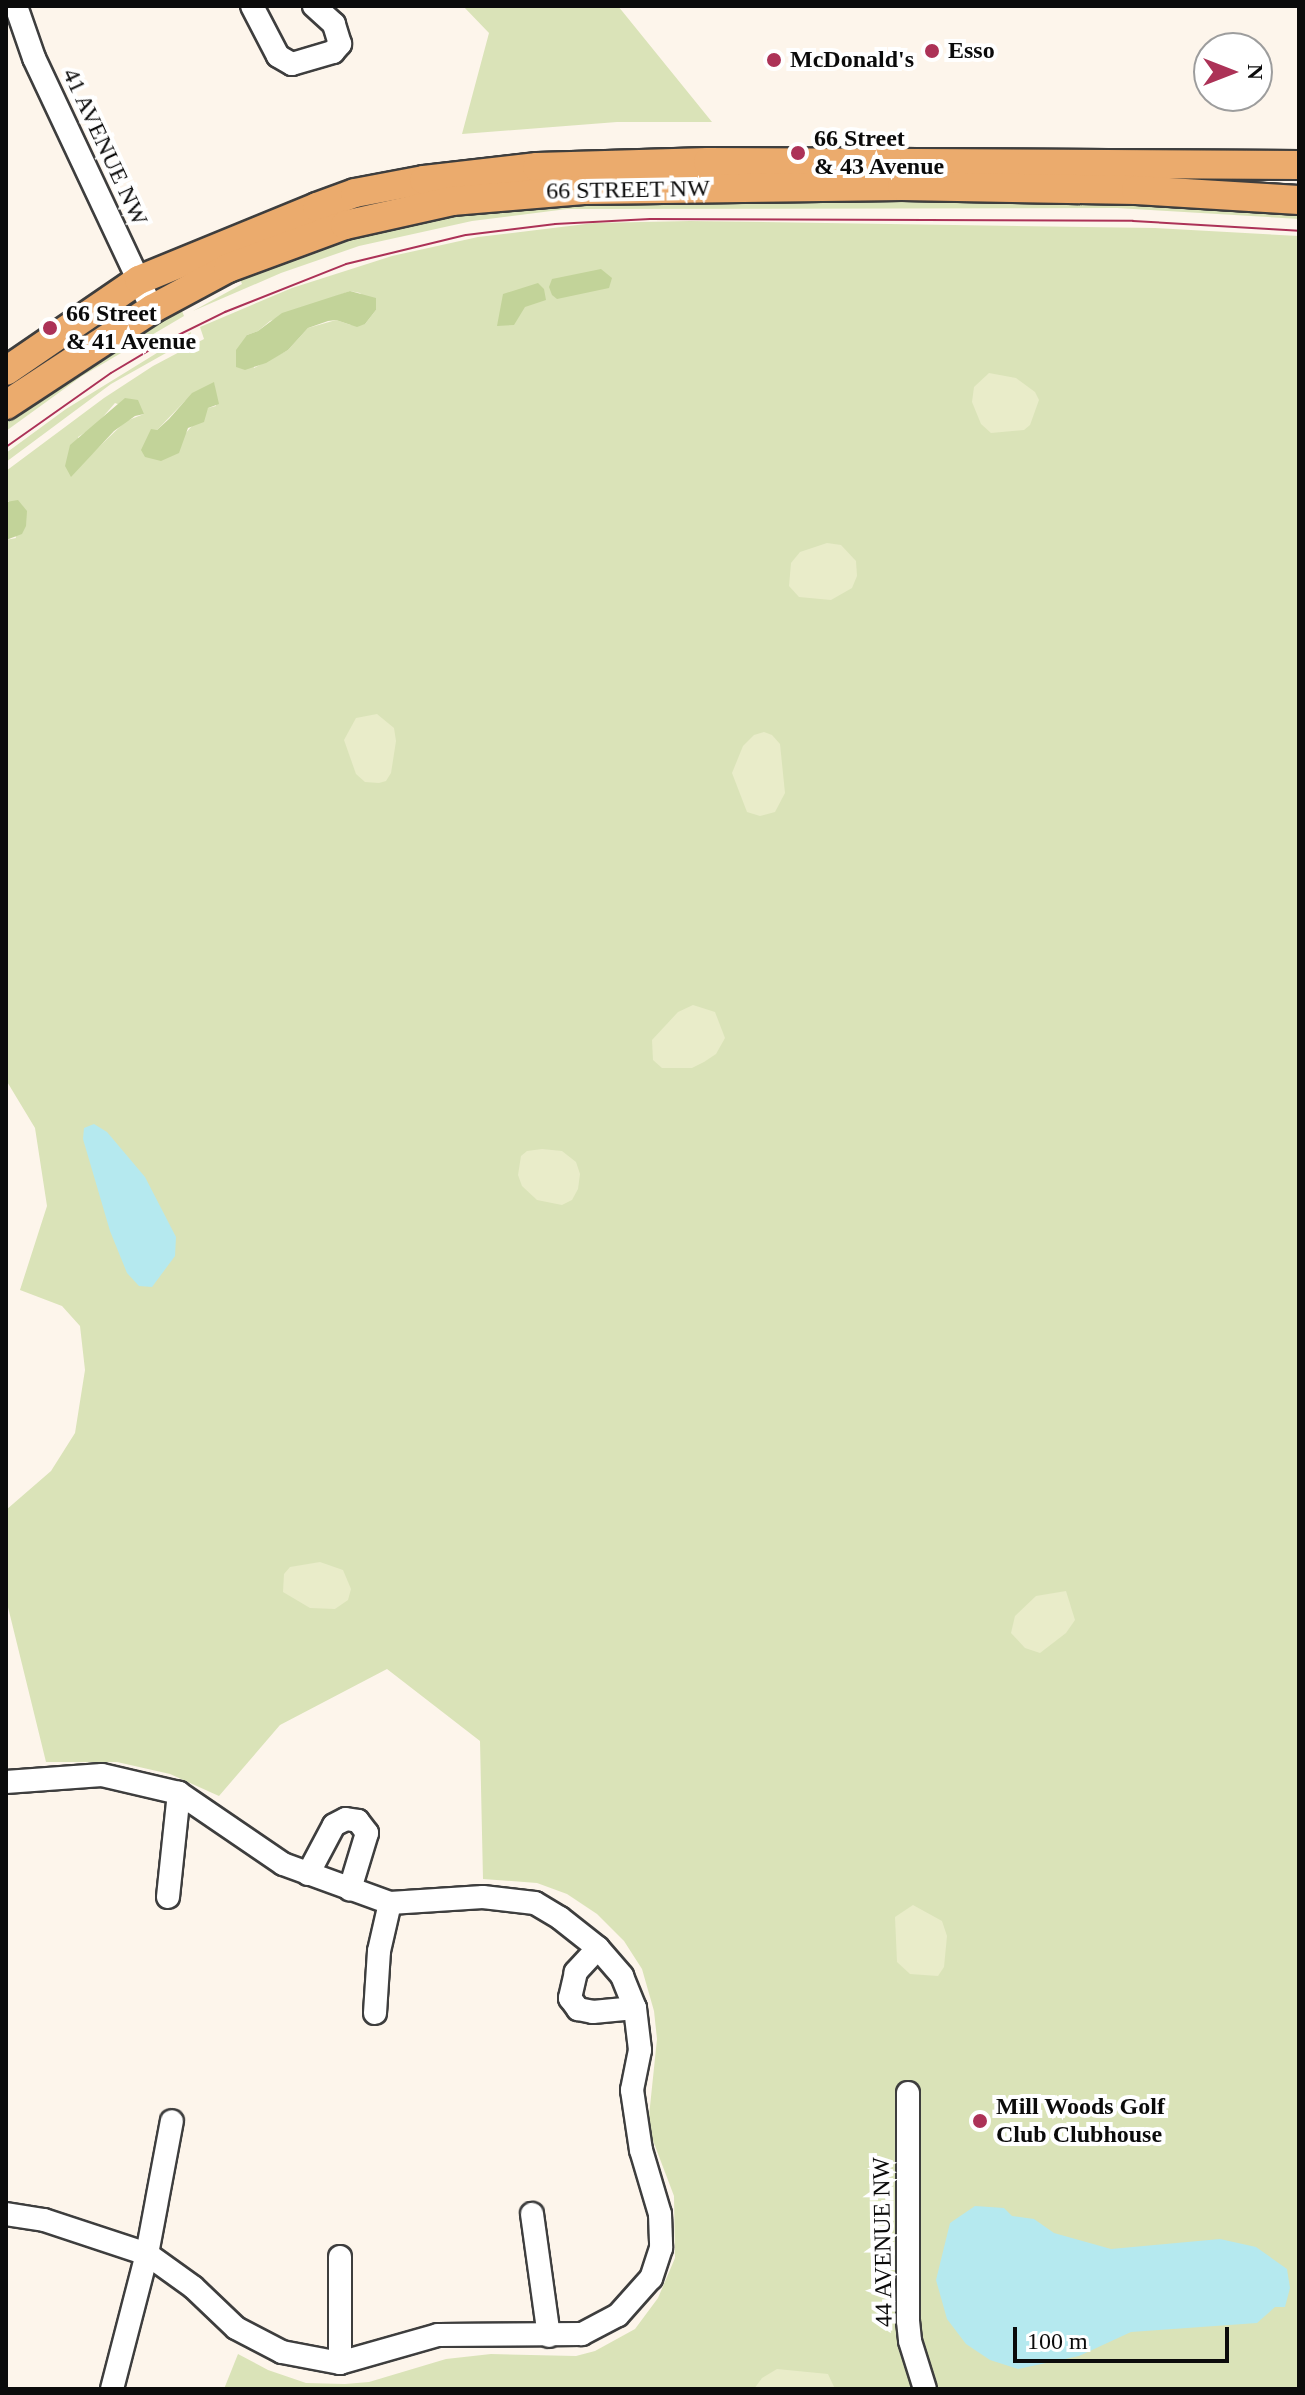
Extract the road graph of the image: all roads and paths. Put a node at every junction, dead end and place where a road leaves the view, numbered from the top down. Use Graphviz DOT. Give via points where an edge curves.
graph roads {
  1 [pos="16,6"];
  2 [pos="252,6"];
  3 [pos="314,6"];
  4 [pos="1299,165"];
  5 [pos="1299,200"];
  6 [pos="139,280"];
  7 [pos="152,309"];
  8 [pos="6,371"];
  9 [pos="6,405"];
  10 [pos="6,1782"];
  11 [pos="179,1793"];
  12 [pos="308,1874"];
  13 [pos="350,1889"];
  14 [pos="168,1897"];
  15 [pos="390,1903"];
  16 [pos="598,1948"];
  17 [pos="635,2008"];
  18 [pos="375,2013"];
  19 [pos="908,2093"];
  20 [pos="172,2121"];
  21 [pos="6,2214"];
  22 [pos="532,2214"];
  23 [pos="147,2254"];
  24 [pos="340,2257"];
  25 [pos="549,2336"];
  26 [pos="340,2363"];
  27 [pos="112,2389"];
  28 [pos="925,2389"];
  1 -- 6 [label="street, 41 AVENUE NW" via="34,58"];
  2 -- 3 [label="street" via="278,56 292,64 333,52 340,44 334,24"];
  4 -- 6 [label="main road, 66 STREET NW" via="708,162 537,167 355,193"];
  5 -- 7 [label="main road, 66 STREET NW" via="944,186 531,192 424,206 294,241 228,268"];
  6 -- 7 [label="street, 41 AVENUE NW"];
  6 -- 8 [label="main road, 66 STREET NW"];
  7 -- 9 [label="main road, 66 STREET NW"];
  10 -- 11 [label="street" via="102,1775"];
  11 -- 12 [label="street" via="283,1864"];
  11 -- 14 [label="street"];
  12 -- 13 [label="street"];
  12 -- 13 [label="street" via="334,1825 358,1821 367,1833"];
  13 -- 15 [label="street"];
  15 -- 16 [label="street" via="483,1897 535,1903"];
  15 -- 18 [label="street" via="379,1951"];
  16 -- 17 [label="street" via="622,1976"];
  16 -- 17 [label="street" via="576,1972 570,1998 578,2009 593,2012"];
  17 -- 25 [label="street" via="640,2050 632,2090 641,2150 660,2214 661,2248 651,2278 618,2315 582,2334"];
  19 -- 28 [label="street, 44 AVENUE NW" via="908,2321"];
  20 -- 23 [label="street"];
  21 -- 23 [label="street" via="44,2220"];
  22 -- 25 [label="street"];
  23 -- 26 [label="street" via="193,2287 236,2328 282,2352"];
  23 -- 27 [label="street"];
  24 -- 26 [label="street"];
  25 -- 26 [label="street" via="438,2335"];
}
